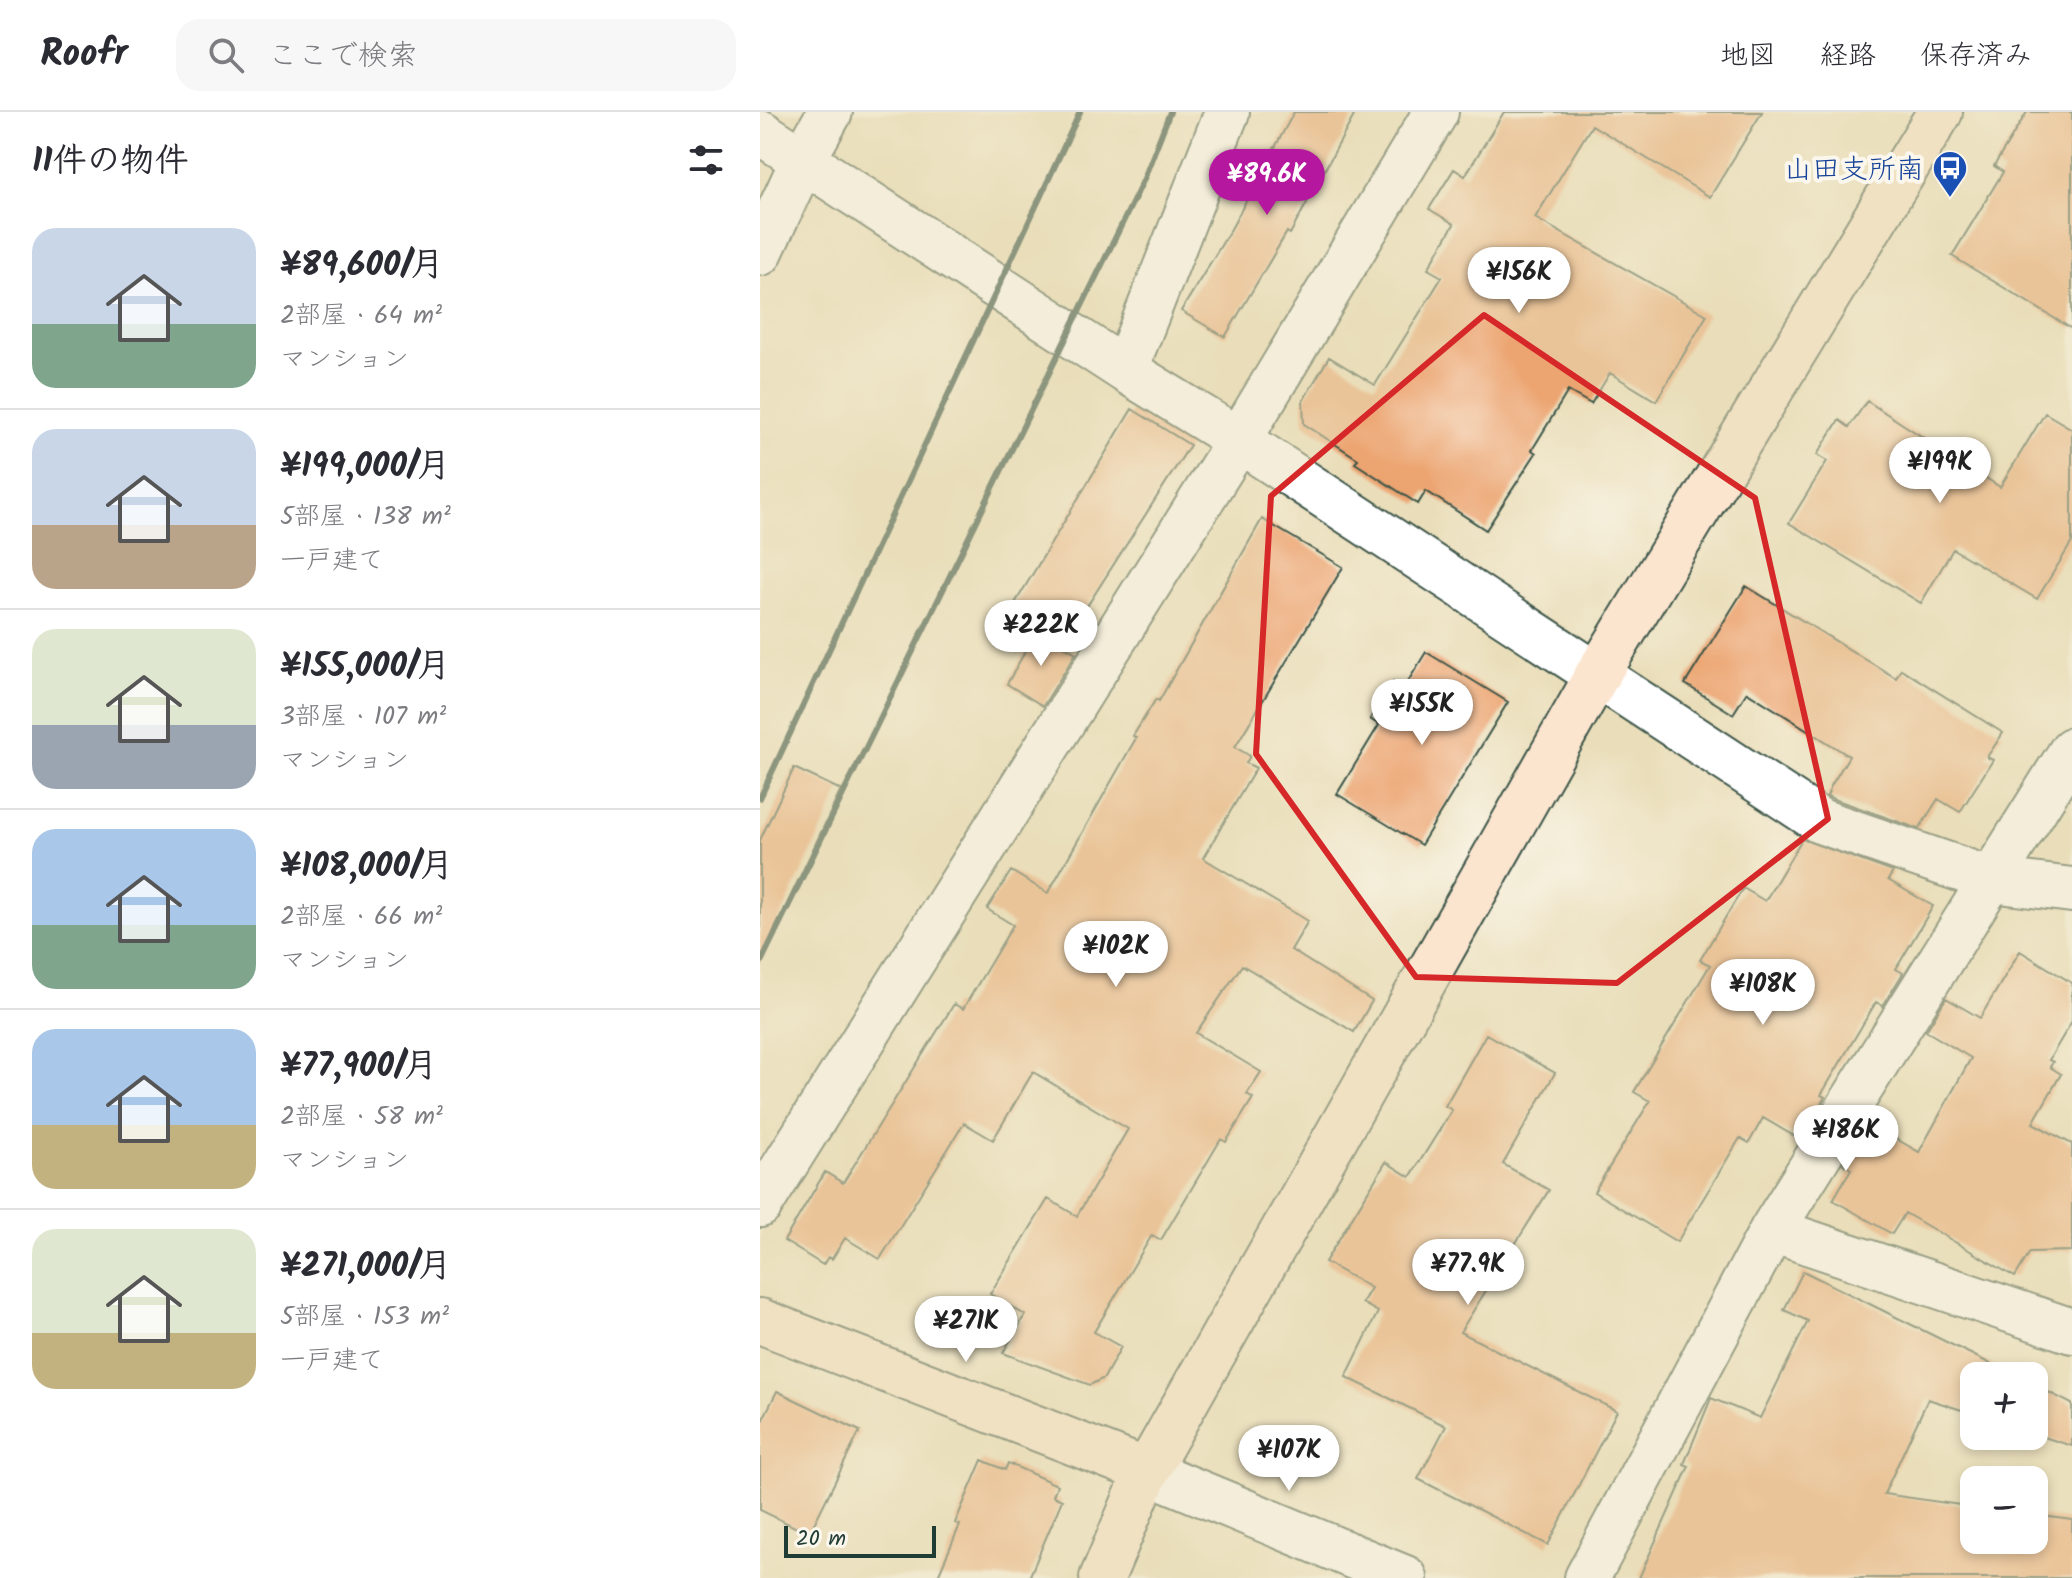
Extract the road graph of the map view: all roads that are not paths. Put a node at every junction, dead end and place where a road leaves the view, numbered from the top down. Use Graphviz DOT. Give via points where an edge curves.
graph roads {
  1 [pos="830,112"];
  2 [pos="1227,112"];
  3 [pos="1436,112"];
  4 [pos="1940,112"];
  5 [pos="760,132"];
  6 [pos="803,160"];
  7 [pos="760,253"];
  8 [pos="1125,370"];
  9 [pos="1239,440"];
  10 [pos="1596,677"];
  11 [pos="2072,750"];
  12 [pos="1992,880"];
  13 [pos="2072,890"];
  14 [pos="760,1205"];
  15 [pos="1772,1230"];
  16 [pos="760,1321"];
  17 [pos="2072,1331"];
  18 [pos="1147,1471"];
  19 [pos="1102,1578"];
  20 [pos="1405,1578"];
  21 [pos="1587,1578"];
  1 -- 6 [label="street"];
  2 -- 8 [label="street"];
  3 -- 9 [label="street"];
  4 -- 10 [label="street"];
  5 -- 6 [label="street"];
  6 -- 7 [label="street"];
  6 -- 8 [label="street"];
  8 -- 9 [label="street"];
  9 -- 10 [label="street"];
  9 -- 14 [label="street"];
  10 -- 12 [label="street" via="1820,821"];
  10 -- 18 [label="street"];
  11 -- 12 [label="street"];
  12 -- 13 [label="street"];
  12 -- 15 [label="street"];
  15 -- 17 [label="street"];
  15 -- 21 [label="street"];
  16 -- 18 [label="street"];
  18 -- 19 [label="street"];
  18 -- 20 [label="street"];
}
